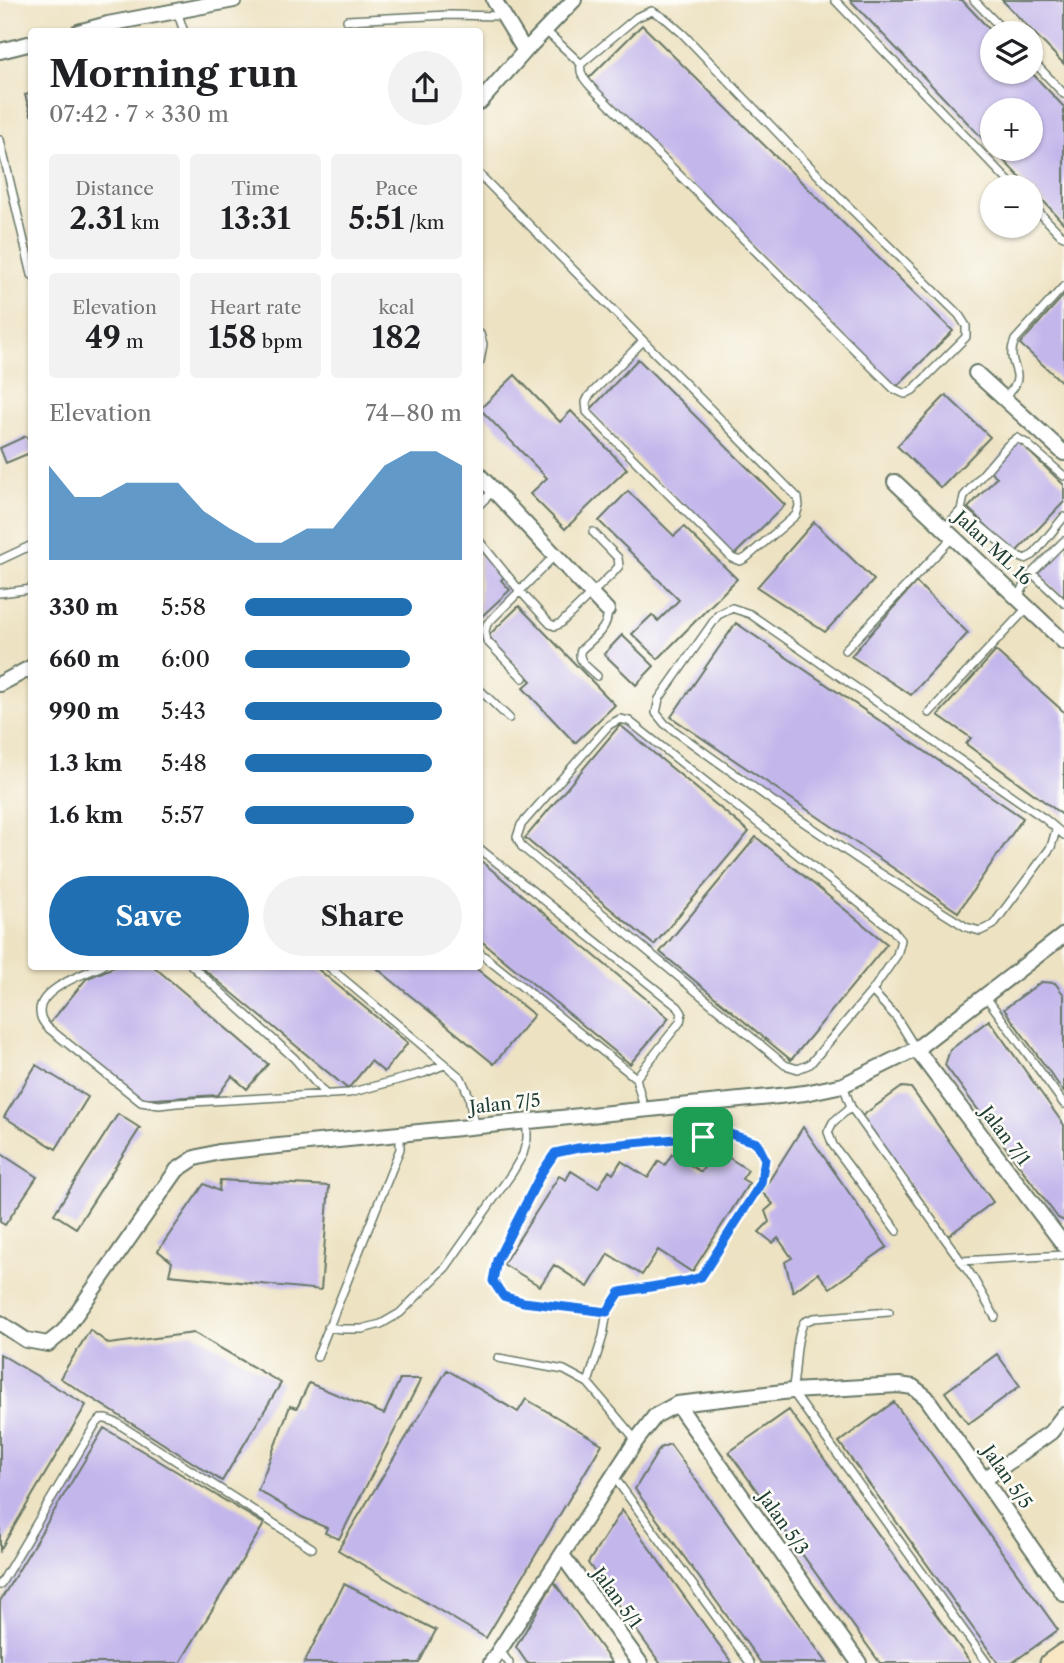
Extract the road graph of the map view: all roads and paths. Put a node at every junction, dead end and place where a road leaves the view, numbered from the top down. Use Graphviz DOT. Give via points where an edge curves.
graph roads {
  1 [pos="234,0"];
  2 [pos="494,0"];
  3 [pos="574,0"];
  4 [pos="835,0"];
  5 [pos="974,0"];
  6 [pos="177,10"];
  7 [pos="504,16"];
  8 [pos="347,20"];
  9 [pos="994,21"];
  10 [pos="96,28"];
  11 [pos="183,28"];
  12 [pos="545,30"];
  13 [pos="28,44"];
  14 [pos="0,51"];
  15 [pos="525,51"];
  16 [pos="581,64"];
  17 [pos="1043,72"];
  18 [pos="1064,94"];
  19 [pos="483,99"];
  20 [pos="0,140"];
  21 [pos="1003,175"];
  22 [pos="483,178"];
  23 [pos="1043,216"];
  24 [pos="1064,236"];
  25 [pos="28,258"];
  26 [pos="1064,286"];
  27 [pos="643,341"];
  28 [pos="975,373"];
  29 [pos="1004,398"];
  30 [pos="1064,453"];
  31 [pos="1064,476"];
  32 [pos="483,479"];
  33 [pos="895,482"];
  34 [pos="494,489"];
  35 [pos="483,501"];
  36 [pos="961,510"];
  37 [pos="1064,517"];
  38 [pos="593,532"];
  39 [pos="948,533"];
  40 [pos="1064,541"];
  41 [pos="483,546"];
  42 [pos="28,547"];
  43 [pos="556,555"];
  44 [pos="0,560"];
  45 [pos="1032,573"];
  46 [pos="28,590"];
  47 [pos="520,592"];
  48 [pos="0,593"];
  49 [pos="592,594"];
  50 [pos="1023,603"];
  51 [pos="1064,603"];
  52 [pos="607,610"];
  53 [pos="1064,642"];
  54 [pos="845,650"];
  55 [pos="28,669"];
  56 [pos="597,676"];
  57 [pos="523,678"];
  58 [pos="0,684"];
  59 [pos="483,693"];
  60 [pos="929,713"];
  61 [pos="509,718"];
  62 [pos="1056,830"];
  63 [pos="1064,835"];
  64 [pos="483,851"];
  65 [pos="1062,941"];
  66 [pos="483,955"];
  67 [pos="93,970"];
  68 [pos="196,970"];
  69 [pos="333,970"];
  70 [pos="872,991"];
  71 [pos="986,997"];
  72 [pos="916,1049"];
  73 [pos="444,1065"];
  74 [pos="636,1078"];
  75 [pos="843,1085"];
  76 [pos="327,1095"];
  77 [pos="699,1103"];
  78 [pos="1064,1104"];
  79 [pos="851,1107"];
  80 [pos="644,1108"];
  81 [pos="527,1121"];
  82 [pos="474,1126"];
  83 [pos="400,1134"];
  84 [pos="703,1137"];
  85 [pos="897,1231"];
  86 [pos="1064,1245"];
  87 [pos="1064,1255"];
  88 [pos="961,1261"];
  89 [pos="607,1312"];
  90 [pos="889,1312"];
  91 [pos="995,1317"];
  92 [pos="0,1323"];
  93 [pos="328,1327"];
  94 [pos="317,1357"];
  95 [pos="498,1358"];
  96 [pos="588,1383"];
  97 [pos="792,1391"];
  98 [pos="677,1404"];
  99 [pos="1064,1415"];
  100 [pos="636,1441"];
  101 [pos="614,1476"];
  102 [pos="985,1479"];
  103 [pos="312,1548"];
  104 [pos="562,1555"];
  105 [pos="0,1585"];
  106 [pos="1064,1594"];
  107 [pos="499,1650"];
  108 [pos="1064,1653"];
  109 [pos="491,1663"];
  110 [pos="509,1663"];
  111 [pos="640,1663"];
  112 [pos="750,1663"];
  113 [pos="859,1663"];
  114 [pos="987,1663"];
  115 [pos="1050,1663"];
  1 -- 6 [label="street"];
  2 -- 7 [label="street"];
  3 -- 12 [label="street"];
  4 -- 21 [label="lane"];
  5 -- 9 [label="lane"];
  6 -- 10 [label="street"];
  6 -- 11 [label="lane"];
  7 -- 8 [label="lane"];
  7 -- 15 [label="street"];
  12 -- 15 [label="street"];
  12 -- 16 [label="lane"];
  13 -- 14 [label="street"];
  15 -- 19 [label="street"];
  16 -- 16 [label="lane" via="590,87 894,389 905,394 913,390 966,337 966,326 958,315 666,19 652,11 637,17"];
  17 -- 18 [label="lane"];
  20 -- 25 [label="lane"];
  22 -- 27 [label="lane"];
  23 -- 24 [label="lane"];
  26 -- 29 [label="lane" via="1015,340 1011,360 1017,380"];
  27 -- 27 [label="lane" via="589,396 587,412 740,561 796,515 798,498"];
  28 -- 29 [label="street"];
  29 -- 30 [label="street"];
  31 -- 36 [label="lane" via="1017,438 964,496"];
  32 -- 34 [label="street"];
  33 -- 39 [label="street, Jalan ML 16"];
  34 -- 35 [label="lane"];
  34 -- 43 [label="street"];
  36 -- 37 [label="lane" via="1025,559"];
  36 -- 39 [label="lane"];
  38 -- 49 [label="lane" via="618,558 619,566"];
  39 -- 50 [label="street, Jalan ML 16"];
  39 -- 54 [label="lane"];
  40 -- 45 [label="lane"];
  41 -- 47 [label="lane"];
  42 -- 44 [label="lane"];
  43 -- 47 [label="lane"];
  43 -- 49 [label="street"];
  45 -- 50 [label="lane"];
  45 -- 51 [label="lane"];
  46 -- 48 [label="lane"];
  47 -- 49 [label="lane" via="555,626"];
  47 -- 57 [label="lane" via="485,631 487,641"];
  49 -- 52 [label="street"];
  50 -- 53 [label="street, Jalan ML 16"];
  50 -- 60 [label="lane"];
  52 -- 56 [label="lane" via="605,627 579,654"];
  55 -- 58 [label="street"];
  59 -- 61 [label="lane"];
  62 -- 62 [label="lane" via="750,614 732,608 718,615 659,699 656,713 665,724 867,865 966,927 980,931 993,925 1051,847"];
  62 -- 63 [label="lane"];
  64 -- 74 [label="lane" via="678,1007 680,1023"];
  65 -- 71 [label="street, Jalan 7/5"];
  66 -- 74 [label="lane"];
  67 -- 76 [label="lane" via="52,991 41,1005 40,1016 47,1027 141,1102 159,1105"];
  68 -- 76 [label="lane" via="294,1058"];
  69 -- 73 [label="lane"];
  70 -- 70 [label="lane" via="810,1064 798,1069 785,1065 522,846 517,837 521,825 609,724 629,721 892,930 901,940 897,955"];
  70 -- 72 [label="lane"];
  71 -- 72 [label="street, Jalan 7/5"];
  71 -- 78 [label="lane"];
  72 -- 75 [label="street, Jalan 7/5"];
  72 -- 86 [label="street, Jalan 7/1"];
  73 -- 76 [label="lane" via="349,1093"];
  73 -- 82 [label="lane" via="461,1078"];
  74 -- 80 [label="lane"];
  75 -- 77 [label="street, Jalan 7/5"];
  75 -- 79 [label="lane"];
  77 -- 80 [label="street, Jalan 7/5"];
  77 -- 84 [label="lane"];
  79 -- 85 [label="lane" via="832,1122 828,1132"];
  79 -- 88 [label="lane"];
  80 -- 81 [label="street, Jalan 7/5"];
  81 -- 82 [label="street, Jalan 7/5"];
  81 -- 93 [label="lane" via="523,1154 446,1267 400,1313 381,1324 362,1329"];
  82 -- 83 [label="street, Jalan 7/5"];
  83 -- 92 [label="street, Jalan 7/5" via="195,1158 177,1170 64,1331 48,1344 26,1340"];
  83 -- 93 [label="lane" via="400,1149"];
  84 -- 89 [label="lane" via="730,1134 757,1143 765,1159 761,1183 701,1277 620,1292"];
  84 -- 89 [label="lane" via="578,1148 555,1153 542,1172 497,1260 493,1281 503,1296 523,1302"];
  87 -- 88 [label="lane"];
  88 -- 91 [label="lane"];
  89 -- 96 [label="lane"];
  90 -- 97 [label="lane" via="804,1322"];
  93 -- 94 [label="lane"];
  95 -- 96 [label="lane" via="564,1370"];
  96 -- 100 [label="lane"];
  97 -- 98 [label="street"];
  97 -- 102 [label="street, Jalan 5/5" via="913,1387 926,1397"];
  97 -- 114 [label="lane"];
  98 -- 100 [label="street" via="654,1416"];
  98 -- 113 [label="street, Jalan 5/3"];
  99 -- 102 [label="street" via="1051,1432"];
  100 -- 101 [label="street"];
  101 -- 104 [label="street"];
  101 -- 112 [label="lane"];
  102 -- 106 [label="street, Jalan 5/5"];
  103 -- 105 [label="lane" via="117,1423 101,1419"];
  104 -- 107 [label="street"];
  104 -- 111 [label="street, Jalan 5/1"];
  107 -- 109 [label="street"];
  107 -- 110 [label="lane"];
  108 -- 115 [label="street"];
}
